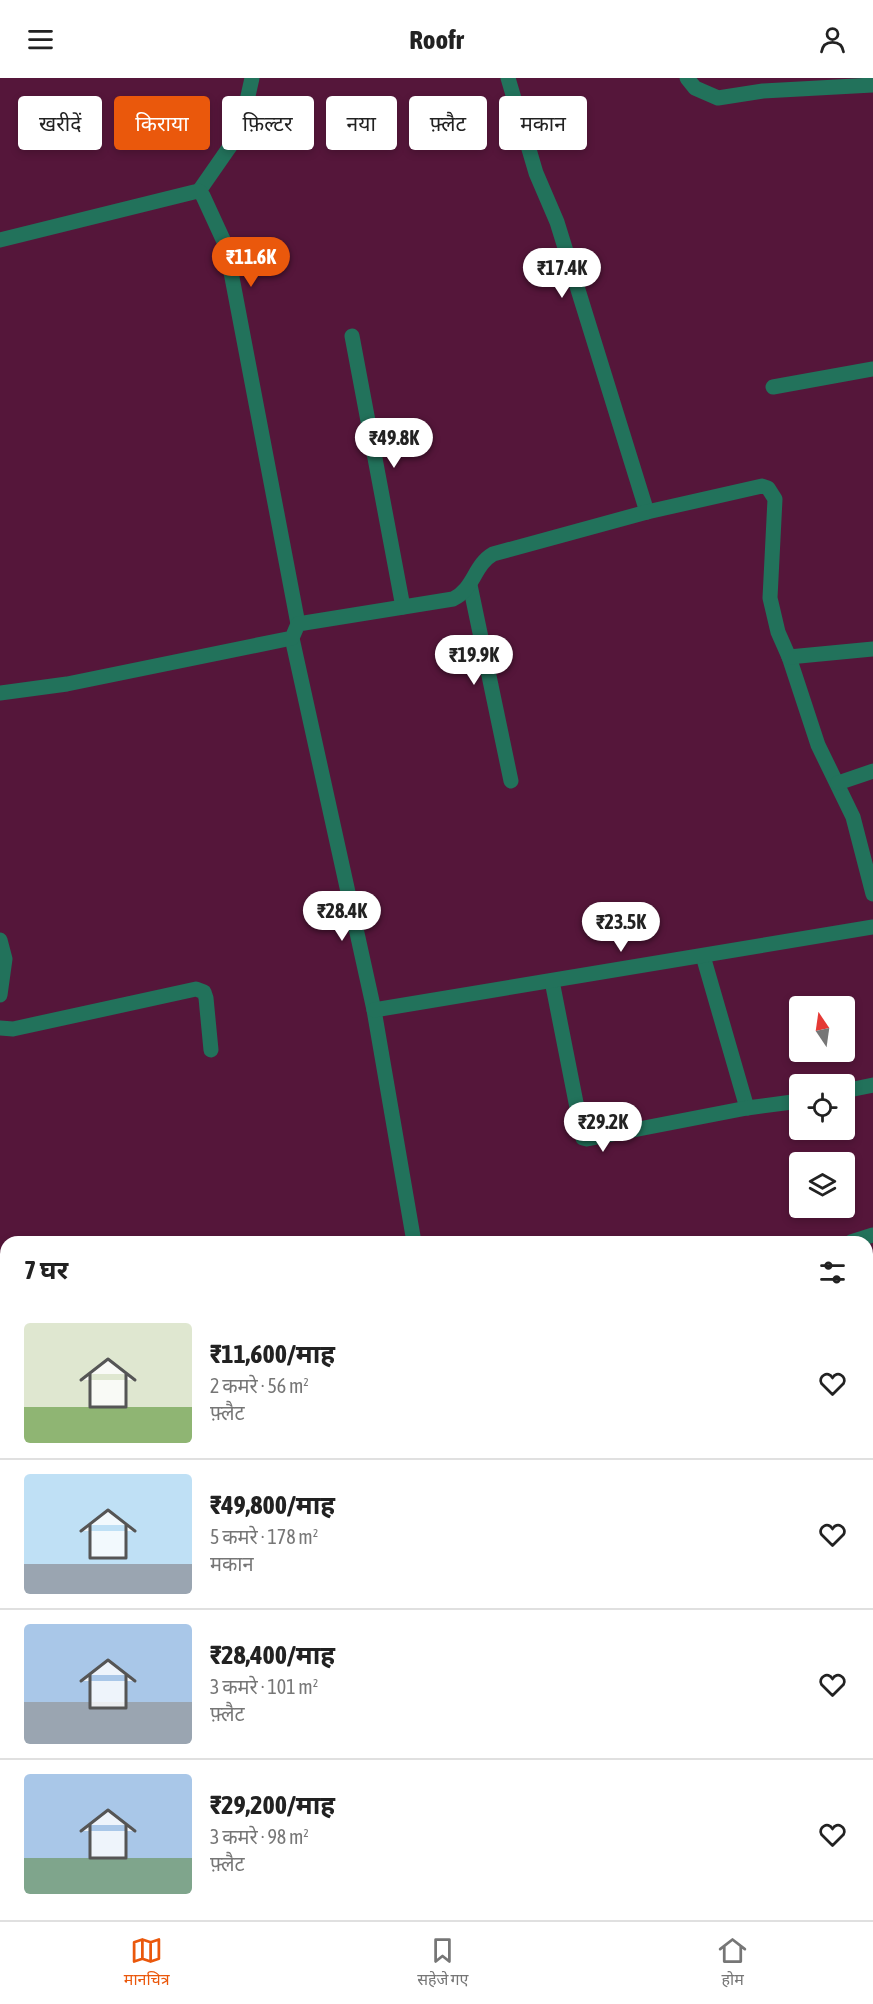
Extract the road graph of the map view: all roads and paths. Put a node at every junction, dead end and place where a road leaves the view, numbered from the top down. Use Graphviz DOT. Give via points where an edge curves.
graph roads {
  1 [pos="252,78"];
  2 [pos="508,78"];
  3 [pos="687,78"];
  4 [pos="873,85"];
  5 [pos="199,191"];
  6 [pos="0,240"];
  7 [pos="352,336"];
  8 [pos="873,369"];
  9 [pos="773,387"];
  10 [pos="647,512"];
  11 [pos="470,585"];
  12 [pos="403,607"];
  13 [pos="295,631"];
  14 [pos="873,649"];
  15 [pos="789,657"];
  16 [pos="0,693"];
  17 [pos="873,771"];
  18 [pos="511,781"];
  19 [pos="838,783"];
  20 [pos="873,894"];
  21 [pos="873,927"];
  22 [pos="0,940"];
  23 [pos="703,956"];
  24 [pos="552,981"];
  25 [pos="0,996"];
  26 [pos="374,1010"];
  27 [pos="0,1028"];
  28 [pos="211,1050"];
  29 [pos="873,1085"];
  30 [pos="855,1089"];
  31 [pos="789,1102"];
  32 [pos="747,1108"];
  33 [pos="413,1236"];
  1 -- 5 [label="street" via="240,132"];
  2 -- 10 [label="street"];
  3 -- 4 [label="street" via="695,88 718,98 763,91"];
  5 -- 6 [label="street"];
  5 -- 13 [label="street" via="226,246"];
  7 -- 12 [label="street"];
  8 -- 9 [label="street"];
  10 -- 11 [label="street" via="493,554 480,564"];
  10 -- 15 [label="street" via="762,486 768,488 775,499 770,598"];
  11 -- 12 [label="street" via="453,599"];
  11 -- 18 [label="street"];
  12 -- 13 [label="street"];
  13 -- 16 [label="street" via="67,684"];
  13 -- 26 [label="street"];
  14 -- 15 [label="street"];
  15 -- 19 [label="street" via="818,745"];
  17 -- 19 [label="street"];
  19 -- 20 [label="street" via="853,817"];
  21 -- 23 [label="street"];
  22 -- 25 [label="street" via="5,959"];
  23 -- 24 [label="street"];
  23 -- 32 [label="street"];
  24 -- 26 [label="street"];
  24 -- 32 [label="street" via="583,1138"];
  26 -- 33 [label="street"];
  27 -- 28 [label="street" via="13,1029 196,989 204,992 206,998"];
  29 -- 30 [label="street"];
  31 -- 32 [label="street"];
}
